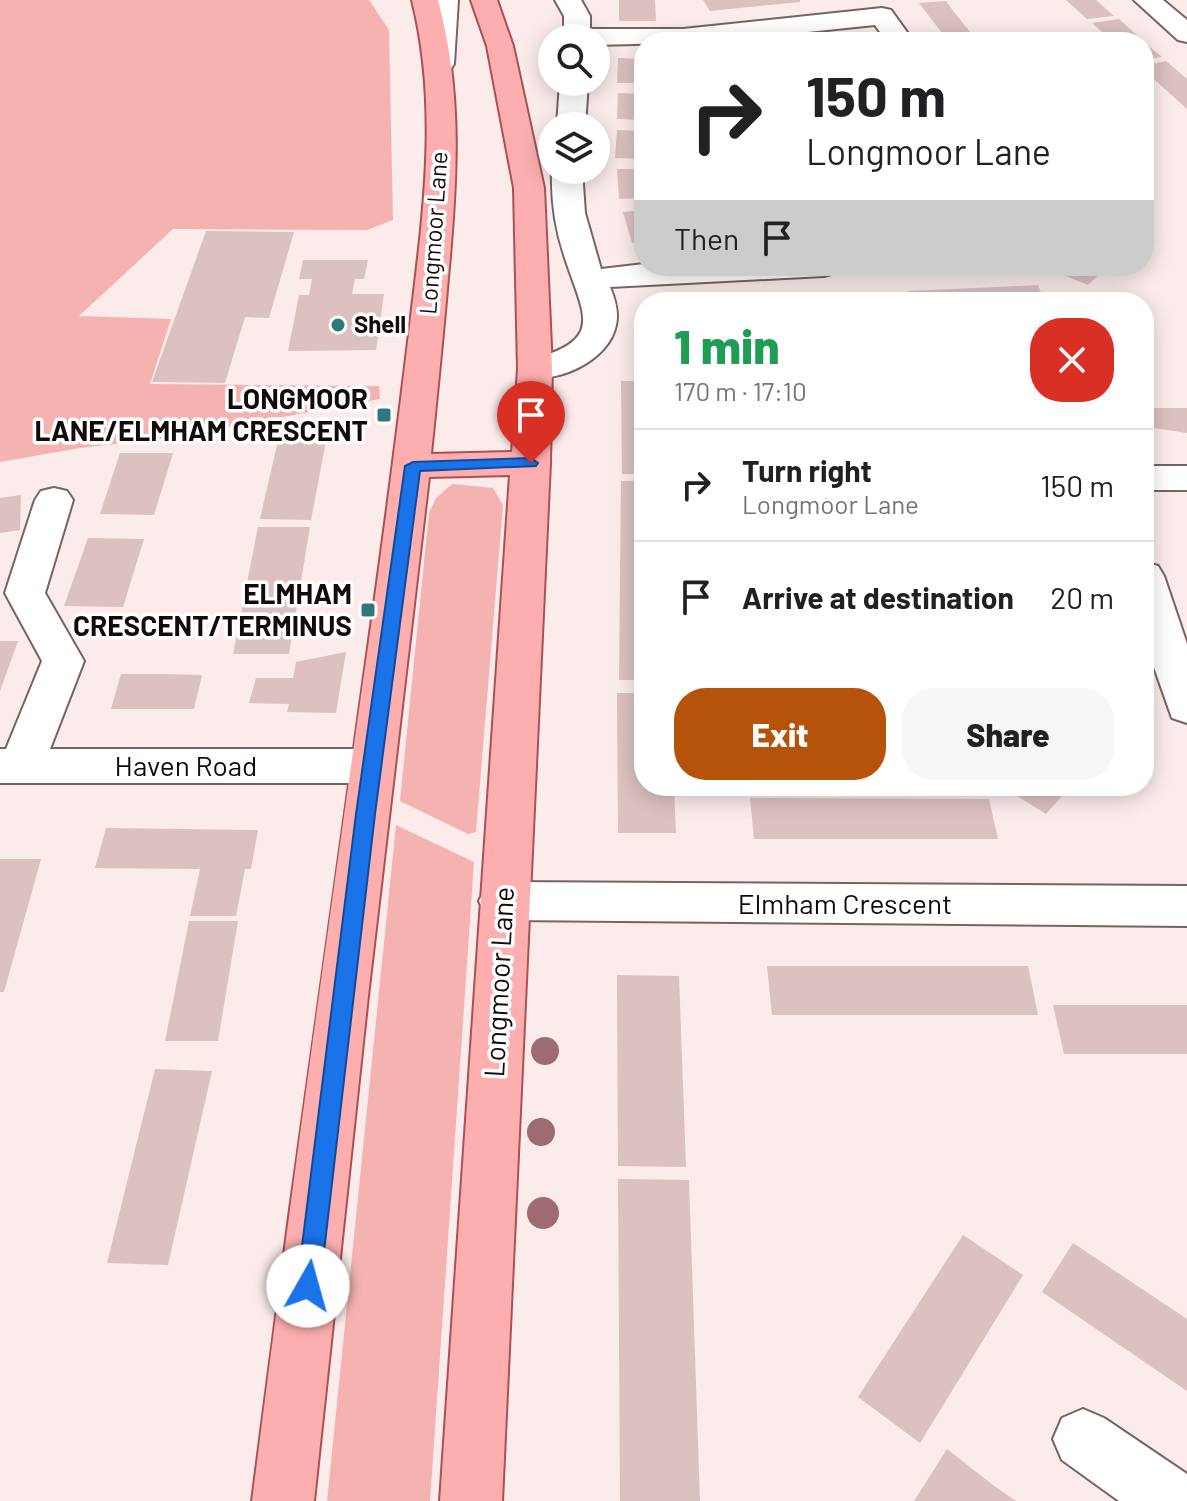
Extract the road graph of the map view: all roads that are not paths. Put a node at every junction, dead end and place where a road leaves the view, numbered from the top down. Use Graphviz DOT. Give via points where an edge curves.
graph roads {
  1 [pos="425,0"];
  2 [pos="445,0"];
  3 [pos="484,0"];
  4 [pos="568,0"];
  5 [pos="1147,0"];
  6 [pos="577,24"];
  7 [pos="730,32"];
  8 [pos="894,32"];
  9 [pos="1187,34"];
  10 [pos="634,37"];
  11 [pos="610,38"];
  12 [pos="440,64"];
  13 [pos="567,184"];
  14 [pos="634,274"];
  15 [pos="590,280"];
  16 [pos="535,369"];
  17 [pos="531,463"];
  18 [pos="413,466"];
  19 [pos="1154,478"];
  20 [pos="1187,478"];
  21 [pos="54,500"];
  22 [pos="13,593"];
  23 [pos="1154,606"];
  24 [pos="1187,707"];
  25 [pos="11,765"];
  26 [pos="372,766"];
  27 [pos="503,901"];
  28 [pos="1187,906"];
  29 [pos="1083,1439"];
  30 [pos="283,1501"];
  31 [pos="471,1501"];
  32 [pos="1172,1501"];
  1 -- 12 [label="main road, Longmoor Lane"];
  2 -- 12 [label="street"];
  3 -- 16 [label="main road, Longmoor Lane" via="500,46 529,188"];
  4 -- 6 [label="street"];
  5 -- 9 [label="street"];
  7 -- 8 [label="street" via="882,16"];
  10 -- 11 [label="street"];
  12 -- 18 [label="main road, Longmoor Lane" via="438,222"];
  13 -- 15 [label="street" via="575,236"];
  14 -- 15 [label="street"];
  15 -- 16 [label="street" via="600,307 597,334 568,360"];
  16 -- 17 [label="main road, Longmoor Lane"];
  17 -- 18 [label="main road"];
  17 -- 27 [label="main road, Longmoor Lane"];
  18 -- 26 [label="main road, Longmoor Lane"];
  19 -- 20 [label="street"];
  21 -- 22 [label="street"];
  22 -- 25 [label="street" via="63,661"];
  23 -- 24 [label="street"];
  25 -- 26 [label="street, Haven Road"];
  26 -- 30 [label="main road, Longmoor Lane"];
  27 -- 28 [label="street, Elmham Crescent"];
  27 -- 31 [label="main road, Longmoor Lane"];
  29 -- 32 [label="street"];
}
